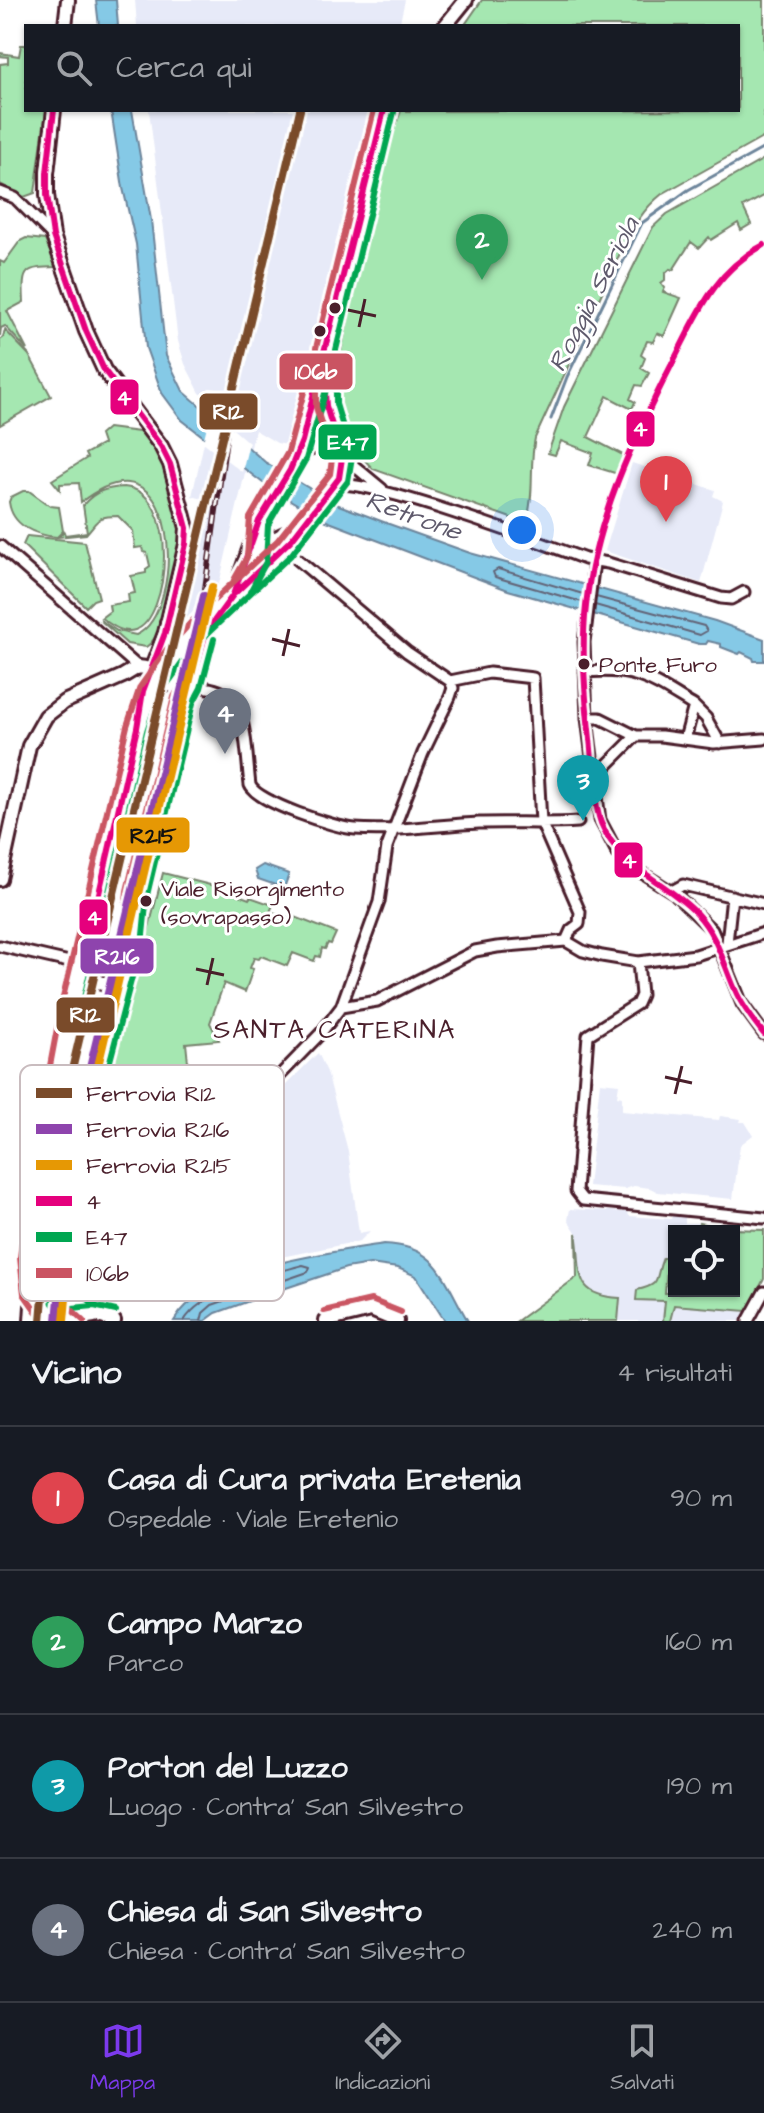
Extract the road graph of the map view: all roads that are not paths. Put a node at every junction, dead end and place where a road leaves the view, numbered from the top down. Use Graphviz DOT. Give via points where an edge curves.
graph roads {
  1 [pos="68,0"];
  2 [pos="466,0"];
  3 [pos="65,24"];
  4 [pos="447,24"];
  5 [pos="54,112"];
  6 [pos="384,112"];
  7 [pos="0,192"];
  8 [pos="53,236"];
  9 [pos="326,349"];
  10 [pos="340,452"];
  11 [pos="297,456"];
  12 [pos="332,488"];
  13 [pos="384,491"];
  14 [pos="302,523"];
  15 [pos="257,526"];
  16 [pos="0,546"];
  17 [pos="284,548"];
  18 [pos="594,561"];
  19 [pos="244,584"];
  20 [pos="744,592"];
  21 [pos="230,598"];
  22 [pos="169,626"];
  23 [pos="201,626"];
  24 [pos="175,656"];
  25 [pos="150,670"];
  26 [pos="585,672"];
  27 [pos="123,676"];
  28 [pos="450,681"];
  29 [pos="191,685"];
  30 [pos="143,691"];
  31 [pos="184,699"];
  32 [pos="694,706"];
  33 [pos="587,718"];
  34 [pos="137,728"];
  35 [pos="636,736"];
  36 [pos="685,739"];
  37 [pos="764,739"];
  38 [pos="720,743"];
  39 [pos="594,775"];
  40 [pos="600,820"];
  41 [pos="541,822"];
  42 [pos="395,828"];
  43 [pos="0,879"];
  44 [pos="672,891"];
  45 [pos="137,893"];
  46 [pos="732,896"];
  47 [pos="764,904"];
  48 [pos="764,933"];
  49 [pos="566,941"];
  50 [pos="723,945"];
  51 [pos="0,946"];
  52 [pos="86,950"];
  53 [pos="638,962"];
  54 [pos="82,965"];
  55 [pos="72,1004"];
  56 [pos="341,1007"];
  57 [pos="764,1034"];
  58 [pos="60,1065"];
  59 [pos="95,1065"];
  60 [pos="98,1065"];
  61 [pos="284,1071"];
  62 [pos="764,1218"];
  63 [pos="764,1292"];
  64 [pos="32,1301"];
  65 [pos="74,1301"];
  66 [pos="87,1301"];
  67 [pos="90,1313"];
  68 [pos="50,1318"];
  69 [pos="67,1320"];
  70 [pos="31,1321"];
  71 [pos="114,1321"];
  72 [pos="326,1321"];
  73 [pos="397,1321"];
  74 [pos="748,1321"];
  1 -- 3 [label="main road"];
  2 -- 4 [label="main road"];
  5 -- 8 [label="main road" via="47,173"];
  6 -- 9 [label="main road"];
  7 -- 8 [label="street" via="15,198"];
  8 -- 22 [label="main road" via="96,355 161,446 179,491 186,544"];
  9 -- 10 [label="main road" via="326,406"];
  9 -- 11 [label="main road"];
  10 -- 11 [label="main road" via="315,446"];
  10 -- 12 [label="main road" via="341,469"];
  10 -- 13 [label="street"];
  11 -- 15 [label="main road"];
  12 -- 13 [label="street" via="348,483"];
  12 -- 14 [label="main road"];
  13 -- 18 [label="street"];
  14 -- 15 [label="main road" via="271,538"];
  14 -- 17 [label="main road"];
  15 -- 19 [label="main road" via="256,562"];
  15 -- 21 [label="main road"];
  16 -- 25 [label="street"];
  17 -- 19 [label="main road"];
  17 -- 28 [label="street" via="407,652"];
  18 -- 20 [label="street" via="721,598"];
  18 -- 26 [label="street"];
  19 -- 21 [label="main road"];
  21 -- 23 [label="main road"];
  21 -- 29 [label="main road" via="206,632"];
  22 -- 23 [label="main road" via="182,634"];
  22 -- 24 [label="main road"];
  22 -- 25 [label="main road"];
  23 -- 24 [label="main road"];
  24 -- 25 [label="main road"];
  24 -- 31 [label="main road"];
  25 -- 27 [label="main road"];
  25 -- 30 [label="main road"];
  25 -- 31 [label="main road"];
  25 -- 34 [label="main road"];
  26 -- 32 [label="street" via="641,674"];
  26 -- 33 [label="street"];
  27 -- 30 [label="main road"];
  27 -- 43 [label="main road" via="64,702 46,716 29,746"];
  28 -- 41 [label="street" via="489,673 533,678"];
  28 -- 42 [label="street" via="453,688"];
  29 -- 31 [label="main road"];
  29 -- 42 [label="street" via="219,691 235,703 253,793 352,829"];
  30 -- 34 [label="main road"];
  31 -- 45 [label="main road"];
  32 -- 36 [label="street"];
  32 -- 38 [label="street"];
  33 -- 35 [label="street" via="600,718"];
  33 -- 39 [label="street"];
  34 -- 52 [label="main road"];
  35 -- 36 [label="street"];
  35 -- 39 [label="street"];
  36 -- 38 [label="street"];
  37 -- 38 [label="street"];
  39 -- 40 [label="street"];
  40 -- 41 [label="street"];
  40 -- 44 [label="street" via="628,864"];
  41 -- 42 [label="street"];
  41 -- 49 [label="street" via="580,912 579,924"];
  42 -- 56 [label="street" via="379,902"];
  44 -- 46 [label="street" via="683,885"];
  44 -- 50 [label="street"];
  45 -- 52 [label="main road" via="113,965 100,967"];
  45 -- 60 [label="main road" via="133,932"];
  46 -- 47 [label="street"];
  46 -- 50 [label="street"];
  48 -- 50 [label="street"];
  49 -- 53 [label="street" via="583,951"];
  49 -- 56 [label="street" via="475,951 377,1001"];
  50 -- 53 [label="street" via="696,955"];
  50 -- 57 [label="street" via="742,1004"];
  51 -- 54 [label="street"];
  52 -- 54 [label="main road"];
  53 -- 62 [label="street" via="637,1004 588,1035 576,1191 583,1200"];
  54 -- 55 [label="main road"];
  55 -- 58 [label="main road"];
  55 -- 59 [label="main road" via="91,996 104,1008"];
  56 -- 61 [label="street"];
  63 -- 74 [label="street"];
  64 -- 70 [label="main road"];
  65 -- 67 [label="main road"];
  66 -- 67 [label="street"];
  67 -- 69 [label="main road"];
  67 -- 71 [label="main road"];
  68 -- 69 [label="main road"];
  72 -- 73 [label="main road" via="371,1310"];
}
